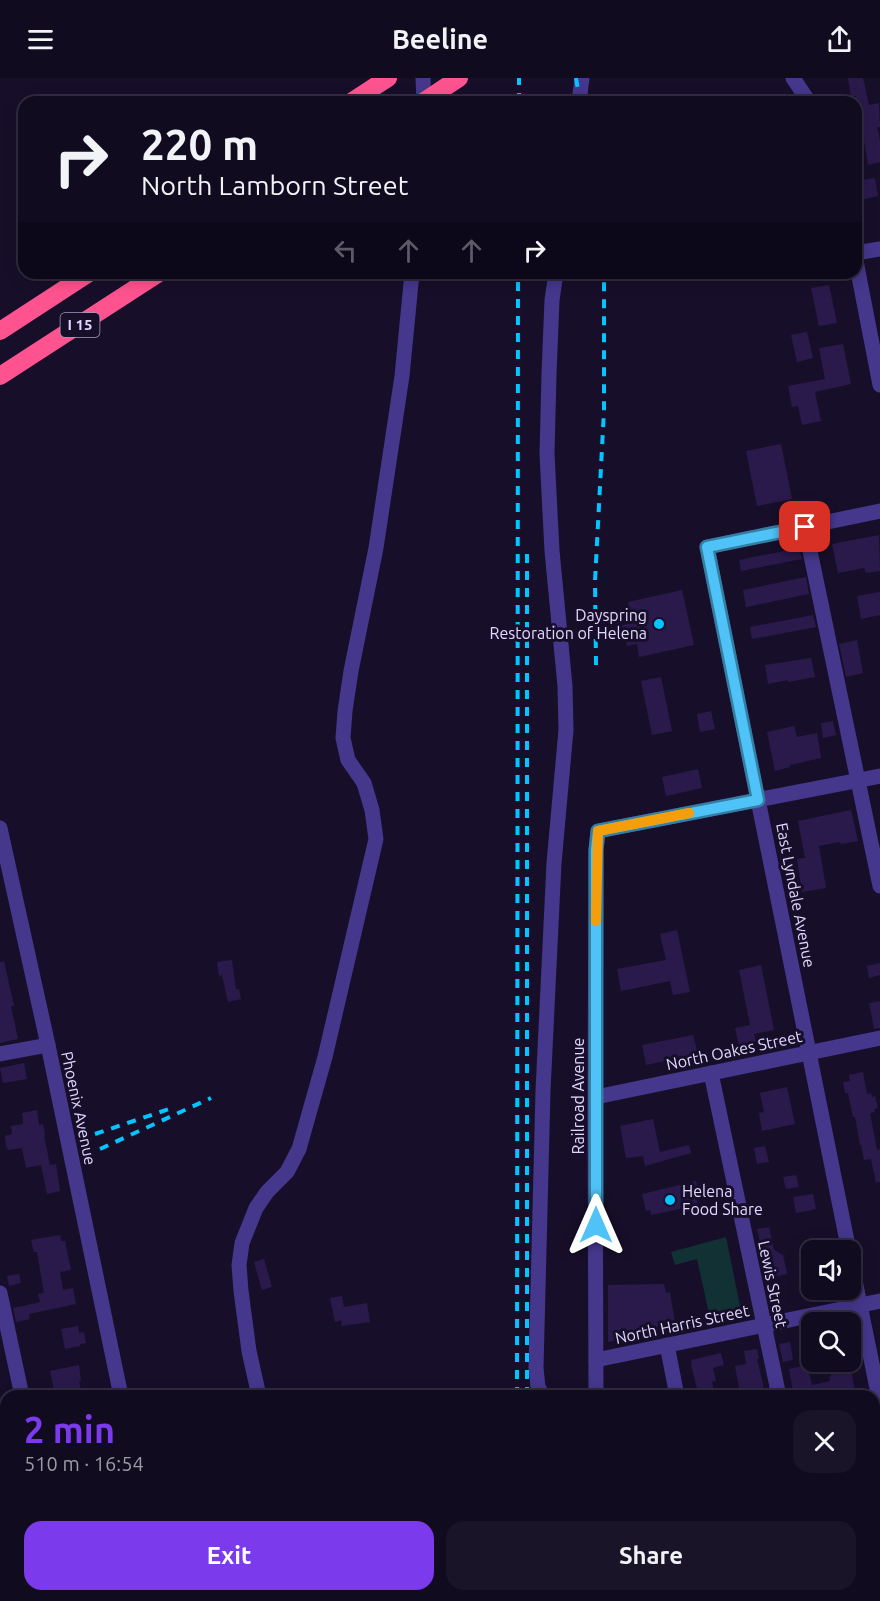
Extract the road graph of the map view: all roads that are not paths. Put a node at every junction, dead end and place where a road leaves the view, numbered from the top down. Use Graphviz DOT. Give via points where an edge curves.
graph roads {
  1 [pos="388,78"];
  2 [pos="423,78"];
  3 [pos="459,78"];
  4 [pos="582,78"];
  5 [pos="793,78"];
  6 [pos="361,96"];
  7 [pos="423,96"];
  8 [pos="432,96"];
  9 [pos="580,96"];
  10 [pos="805,96"];
  11 [pos="880,249"];
  12 [pos="862,253"];
  13 [pos="80,279"];
  14 [pos="150,279"];
  15 [pos="411,279"];
  16 [pos="555,279"];
  17 [pos="859,279"];
  18 [pos="0,331"];
  19 [pos="0,376"];
  20 [pos="880,385"];
  21 [pos="880,512"];
  22 [pos="805,527"];
  23 [pos="880,776"];
  24 [pos="858,781"];
  25 [pos="758,800"];
  26 [pos="0,828"];
  27 [pos="880,886"];
  28 [pos="880,1038"];
  29 [pos="48,1045"];
  30 [pos="809,1052"];
  31 [pos="0,1054"];
  32 [pos="711,1073"];
  33 [pos="596,1096"];
  34 [pos="847,1240"];
  35 [pos="0,1293"];
  36 [pos="859,1300"];
  37 [pos="880,1301"];
  38 [pos="860,1305"];
  39 [pos="763,1325"];
  40 [pos="667,1345"];
  41 [pos="596,1360"];
  42 [pos="21,1390"];
  43 [pos="119,1390"];
  44 [pos="258,1390"];
  45 [pos="540,1390"];
  46 [pos="596,1390"];
  47 [pos="676,1390"];
  48 [pos="778,1390"];
  49 [pos="877,1390"];
  1 -- 6 [label="highway"];
  2 -- 7 [label="street"];
  3 -- 8 [label="highway, bridge"];
  4 -- 9 [label="street"];
  5 -- 10 [label="street"];
  11 -- 12 [label="street"];
  13 -- 18 [label="highway, I 15"];
  14 -- 19 [label="highway, I 15"];
  15 -- 44 [label="street" via="402,376 343,738 348,760 364,783 376,839 325,1057 299,1149 287,1172 256,1208 242,1243 241,1291"];
  16 -- 45 [label="street" via="547,454 567,730 554,863 543,1103 536,1368"];
  17 -- 20 [label="street"];
  21 -- 22 [label="street"];
  22 -- 24 [label="street"];
  22 -- 25 [label="street, East Lyndale Avenue" via="707,547"];
  23 -- 24 [label="street"];
  24 -- 25 [label="street"];
  24 -- 27 [label="street"];
  25 -- 30 [label="street, East Lyndale Avenue"];
  25 -- 33 [label="street, Railroad Avenue" via="598,831"];
  26 -- 29 [label="street, Phoenix Avenue"];
  28 -- 30 [label="street, North Oakes Street"];
  29 -- 31 [label="street"];
  29 -- 43 [label="street, Phoenix Avenue"];
  30 -- 32 [label="street, North Oakes Street"];
  30 -- 34 [label="street, East Lyndale Avenue"];
  32 -- 33 [label="street, North Oakes Street"];
  32 -- 39 [label="street, Lewis Street"];
  33 -- 41 [label="street, Railroad Avenue"];
  35 -- 42 [label="street"];
  36 -- 38 [label="street"];
  37 -- 38 [label="street, North Harris Street"];
  38 -- 39 [label="street, North Harris Street"];
  38 -- 49 [label="street"];
  39 -- 40 [label="street, North Harris Street"];
  39 -- 48 [label="street, Lewis Street"];
  40 -- 41 [label="street, North Harris Street"];
  40 -- 47 [label="street"];
  41 -- 46 [label="street, Railroad Avenue"];
}
